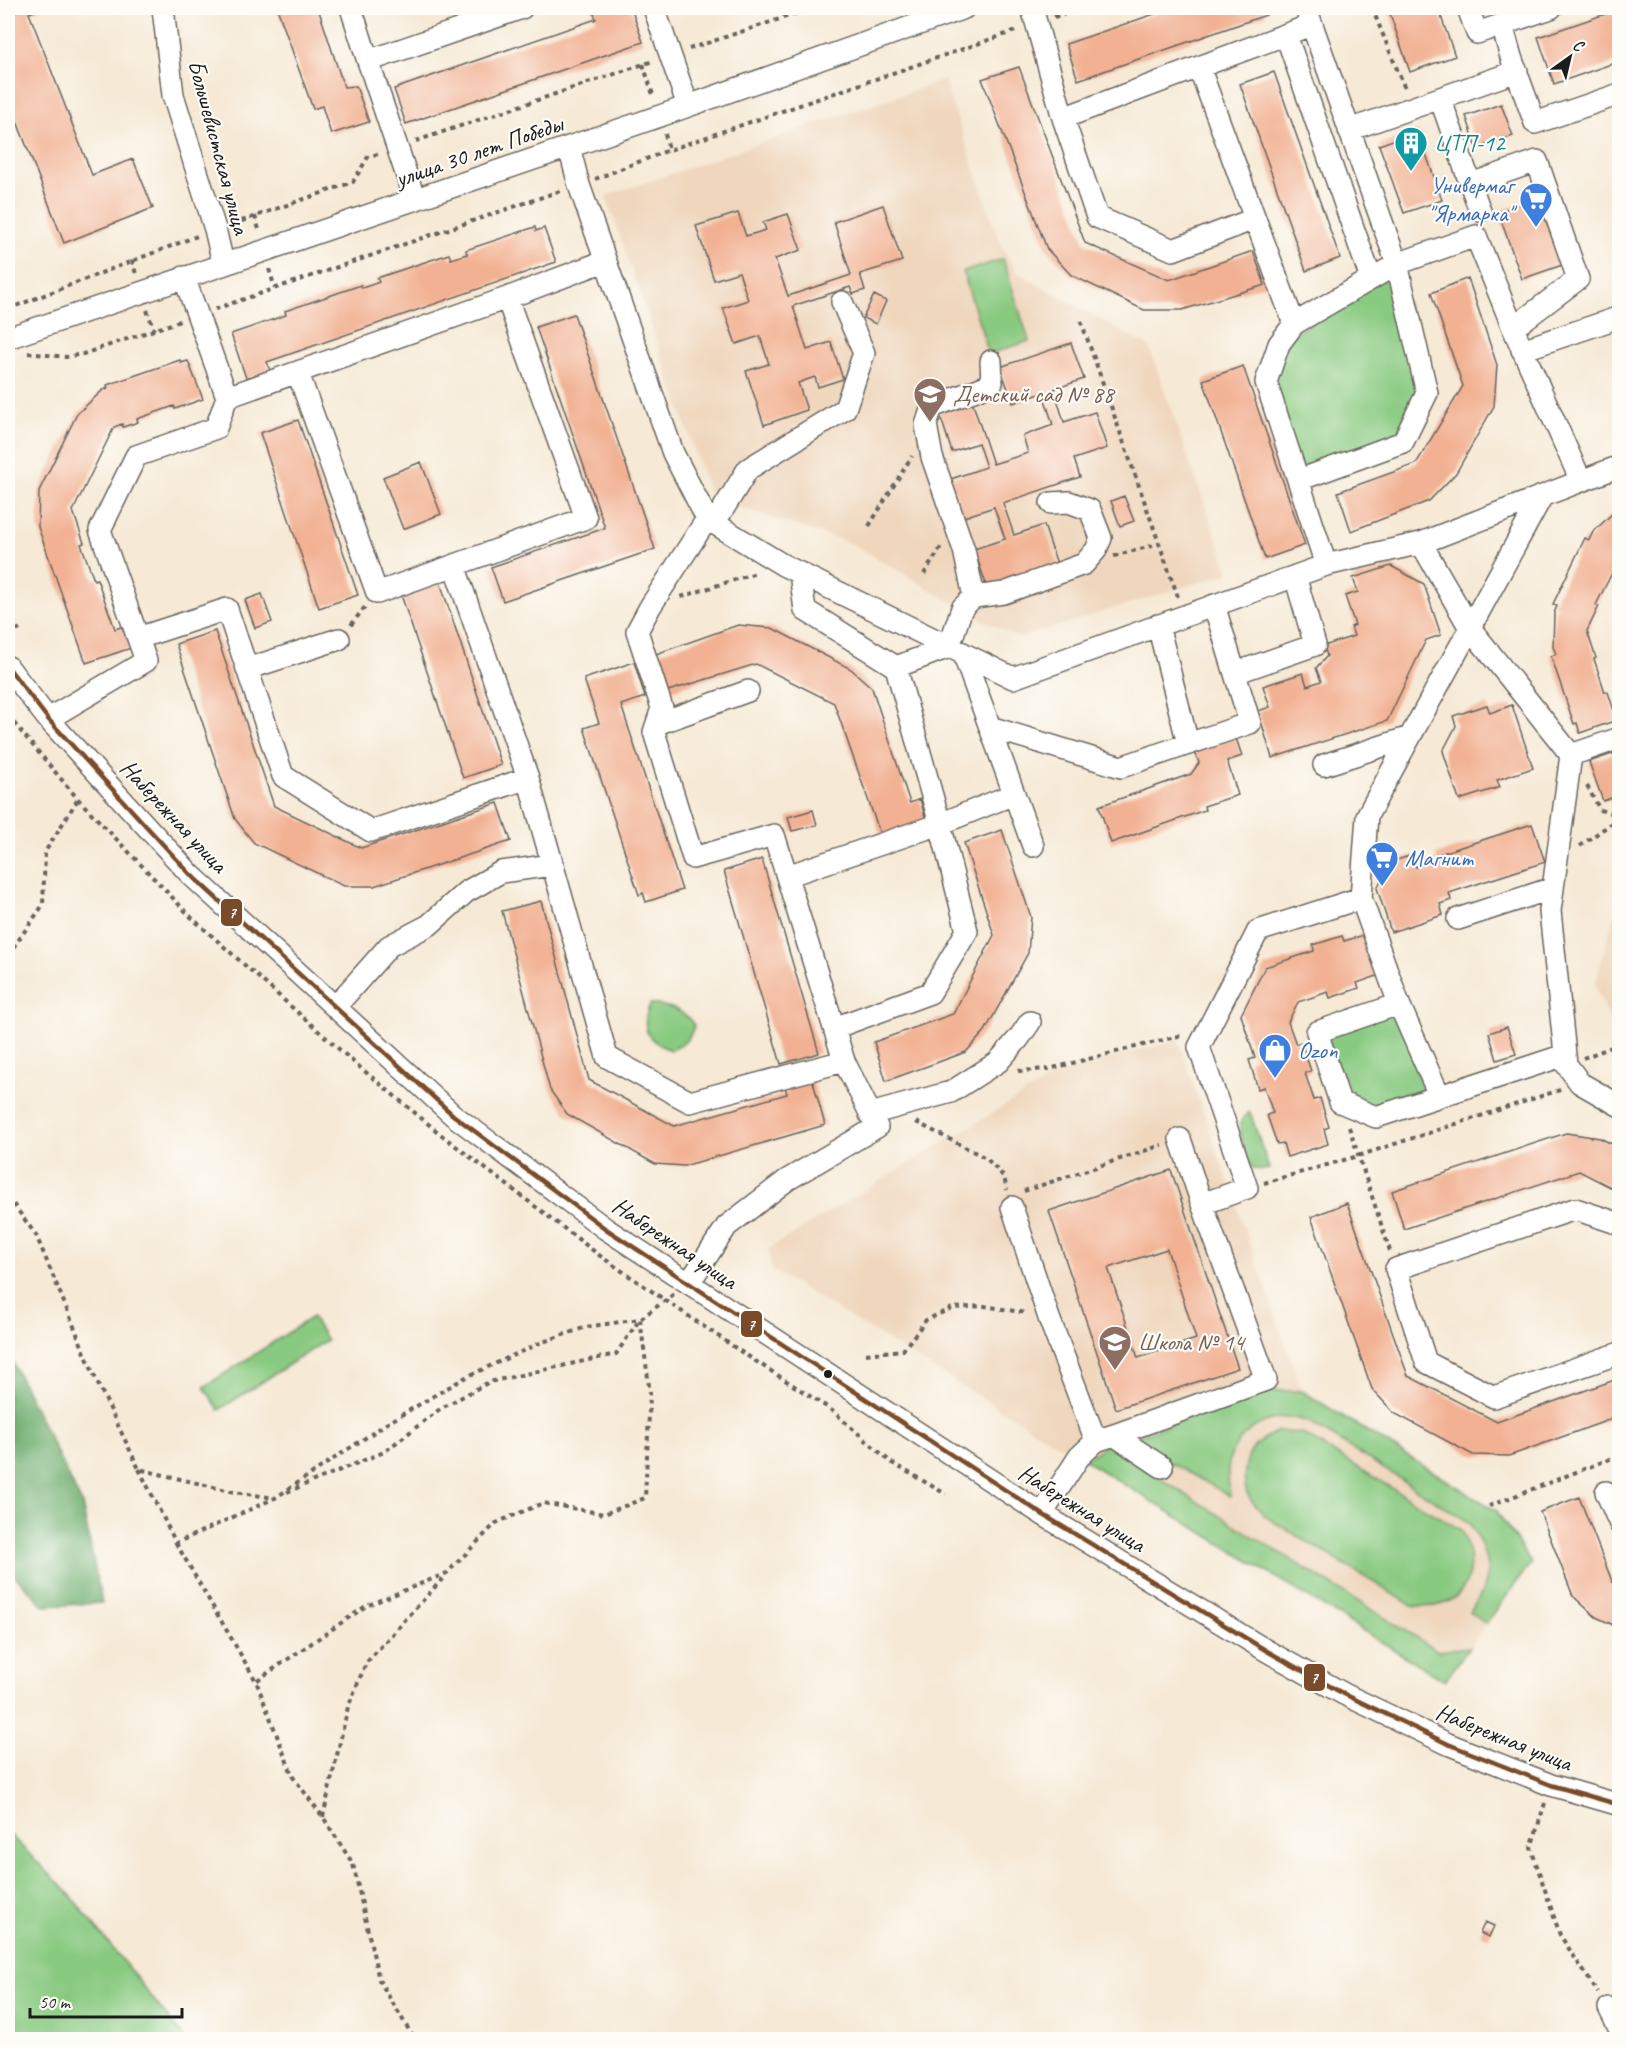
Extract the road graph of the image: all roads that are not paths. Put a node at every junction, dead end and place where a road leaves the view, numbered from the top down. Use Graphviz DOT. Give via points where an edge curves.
graph roads {
  1 [pos="163,8"];
  2 [pos="351,8"];
  3 [pos="522,8"];
  4 [pos="654,8"];
  5 [pos="964,8"];
  6 [pos="1032,8"];
  7 [pos="1468,8"];
  8 [pos="1551,8"];
  9 [pos="1309,16"];
  10 [pos="1502,25"];
  11 [pos="1286,34"];
  12 [pos="368,61"];
  13 [pos="1199,67"];
  14 [pos="1517,71"];
  15 [pos="1620,94"];
  16 [pos="1440,98"];
  17 [pos="688,106"];
  18 [pos="1063,118"];
  19 [pos="1349,130"];
  20 [pos="569,147"];
  21 [pos="1471,184"];
  22 [pos="415,200"];
  23 [pos="1480,211"];
  24 [pos="1254,219"];
  25 [pos="605,261"];
  26 [pos="223,263"];
  27 [pos="1397,264"];
  28 [pos="184,277"];
  29 [pos="1371,279"];
  30 [pos="507,298"];
  31 [pos="842,302"];
  32 [pos="1620,317"];
  33 [pos="1294,324"];
  34 [pos="1513,328"];
  35 [pos="8,338"];
  36 [pos="1522,350"];
  37 [pos="991,361"];
  38 [pos="298,373"];
  39 [pos="227,397"];
  40 [pos="1620,466"];
  41 [pos="1299,480"];
  42 [pos="1581,481"];
  43 [pos="1542,496"];
  44 [pos="1051,503"];
  45 [pos="711,520"];
  46 [pos="1421,543"];
  47 [pos="1326,565"];
  48 [pos="454,566"];
  49 [pos="792,569"];
  50 [pos="1294,576"];
  51 [pos="974,597"];
  52 [pos="1214,605"];
  53 [pos="1158,625"];
  54 [pos="1470,628"];
  55 [pos="138,638"];
  56 [pos="339,639"];
  57 [pos="956,650"];
  58 [pos="8,667"];
  59 [pos="896,667"];
  60 [pos="247,669"];
  61 [pos="1235,673"];
  62 [pos="748,691"];
  63 [pos="48,719"];
  64 [pos="657,723"];
  65 [pos="990,727"];
  66 [pos="1410,737"];
  67 [pos="1620,738"];
  68 [pos="1188,744"];
  69 [pos="1571,756"];
  70 [pos="1324,765"];
  71 [pos="528,778"];
  72 [pos="1014,794"];
  73 [pos="940,824"];
  74 [pos="1033,846"];
  75 [pos="552,866"];
  76 [pos="787,876"];
  77 [pos="1553,888"];
  78 [pos="1361,898"];
  79 [pos="1458,919"];
  80 [pos="1399,1004"];
  81 [pos="335,1007"];
  82 [pos="1030,1022"];
  83 [pos="834,1028"];
  84 [pos="1565,1060"];
  85 [pos="844,1061"];
  86 [pos="1439,1095"];
  87 [pos="1620,1106"];
  88 [pos="881,1112"];
  89 [pos="1180,1139"];
  90 [pos="1010,1202"];
  91 [pos="1202,1204"];
  92 [pos="1620,1224"];
  93 [pos="689,1283"];
  94 [pos="1620,1353"];
  95 [pos="1105,1438"];
  96 [pos="1161,1467"];
  97 [pos="1606,1492"];
  98 [pos="1042,1514"];
  99 [pos="1620,1524"];
  100 [pos="1620,1805"];
  101 [pos="1609,2008"];
  102 [pos="1620,2030"];
  1 -- 26 [label="street, Большевистская улица" via="174,95"];
  2 -- 12 [label="street"];
  3 -- 12 [label="street"];
  4 -- 17 [label="street"];
  5 -- 17 [label="street, улица 30 лет Победы"];
  6 -- 18 [label="street"];
  7 -- 10 [label="street" via="1477,33"];
  8 -- 10 [label="street"];
  9 -- 11 [label="street"];
  9 -- 19 [label="street"];
  10 -- 14 [label="street"];
  11 -- 13 [label="street"];
  11 -- 29 [label="street"];
  12 -- 22 [label="street"];
  13 -- 18 [label="street"];
  13 -- 24 [label="street"];
  14 -- 15 [label="street" via="1535,123"];
  14 -- 16 [label="street"];
  16 -- 19 [label="street"];
  16 -- 21 [label="street"];
  17 -- 20 [label="street, улица 30 лет Победы"];
  18 -- 24 [label="street" via="1097,216 1173,250"];
  19 -- 27 [label="street"];
  20 -- 22 [label="street, улица 30 лет Победы"];
  20 -- 25 [label="street"];
  21 -- 23 [label="street"];
  21 -- 34 [label="street" via="1537,161 1578,279"];
  22 -- 26 [label="street, улица 30 лет Победы"];
  24 -- 33 [label="street"];
  25 -- 30 [label="street"];
  25 -- 45 [label="street" via="673,453"];
  26 -- 28 [label="street, улица 30 лет Победы"];
  27 -- 29 [label="street"];
  27 -- 34 [label="street" via="1476,236"];
  27 -- 41 [label="street" via="1427,393 1403,442"];
  28 -- 35 [label="street, улица 30 лет Победы"];
  28 -- 39 [label="street"];
  29 -- 33 [label="street"];
  30 -- 38 [label="street"];
  30 -- 48 [label="street" via="586,518"];
  31 -- 45 [label="street" via="864,354 845,409 748,469"];
  32 -- 36 [label="street"];
  33 -- 41 [label="street" via="1279,344 1266,382"];
  34 -- 36 [label="street"];
  36 -- 42 [label="street"];
  37 -- 51 [label="street" via="992,382 932,407 926,425 932,458 964,550"];
  38 -- 39 [label="street"];
  38 -- 48 [label="street" via="377,593"];
  39 -- 55 [label="street" via="216,428 136,456 100,530"];
  40 -- 42 [label="street"];
  41 -- 47 [label="street"];
  42 -- 43 [label="street"];
  43 -- 46 [label="street"];
  43 -- 54 [label="street"];
  44 -- 51 [label="street" via="1069,502 1090,510 1101,538 1096,550 1084,564 1004,593"];
  45 -- 49 [label="street"];
  45 -- 64 [label="street" via="637,631 662,708"];
  46 -- 47 [label="street"];
  46 -- 54 [label="street"];
  47 -- 50 [label="street"];
  48 -- 71 [label="street"];
  49 -- 57 [label="street"];
  49 -- 59 [label="street" via="805,610"];
  50 -- 52 [label="street"];
  50 -- 61 [label="street" via="1315,645"];
  51 -- 57 [label="street" via="962,608"];
  52 -- 53 [label="street"];
  52 -- 61 [label="street"];
  53 -- 57 [label="street" via="1013,678"];
  53 -- 68 [label="street"];
  54 -- 66 [label="street"];
  54 -- 69 [label="street"];
  55 -- 60 [label="street" via="227,609"];
  55 -- 63 [label="street" via="146,661"];
  56 -- 60 [label="street"];
  57 -- 59 [label="street"];
  57 -- 65 [label="street"];
  58 -- 63 [label="street, Набережная улица"];
  59 -- 73 [label="street"];
  60 -- 71 [label="street" via="283,777 371,831"];
  61 -- 68 [label="street" via="1250,723"];
  62 -- 64 [label="street"];
  63 -- 81 [label="street, Набережная улица" via="191,875"];
  64 -- 76 [label="street" via="654,732 693,858 774,835"];
  65 -- 68 [label="street" via="1120,768"];
  65 -- 72 [label="street"];
  66 -- 70 [label="street"];
  66 -- 78 [label="street" via="1367,816"];
  67 -- 69 [label="street"];
  69 -- 77 [label="street"];
  71 -- 75 [label="street"];
  72 -- 73 [label="street"];
  72 -- 74 [label="street"];
  73 -- 76 [label="street"];
  73 -- 83 [label="street" via="967,931 930,993"];
  75 -- 81 [label="street" via="501,872 466,892 429,925 389,946"];
  75 -- 85 [label="street" via="607,1057 690,1102"];
  76 -- 83 [label="street"];
  77 -- 79 [label="street"];
  77 -- 84 [label="street" via="1550,911"];
  78 -- 80 [label="street"];
  78 -- 91 [label="street" via="1258,931 1199,1047 1246,1188"];
  80 -- 86 [label="street"];
  80 -- 86 [label="street" via="1317,1032 1341,1102 1376,1117"];
  81 -- 93 [label="street, Набережная улица" via="453,1115 606,1229"];
  82 -- 88 [label="street" via="998,1062 951,1092"];
  83 -- 85 [label="street"];
  84 -- 86 [label="street"];
  84 -- 87 [label="street" via="1580,1083"];
  85 -- 88 [label="street"];
  88 -- 93 [label="street" via="877,1127 787,1180 727,1227"];
  89 -- 91 [label="street"];
  90 -- 95 [label="street" via="1049,1318"];
  91 -- 95 [label="street" via="1266,1380"];
  92 -- 94 [label="street" via="1575,1209 1396,1269 1426,1362 1494,1397"];
  93 -- 98 [label="street, Набережная улица"];
  95 -- 96 [label="street"];
  95 -- 98 [label="street" via="1078,1457"];
  97 -- 99 [label="street"];
  98 -- 100 [label="street, Набережная улица" via="1344,1694 1448,1744 1551,1785"];
  101 -- 102 [label="street"];
}
